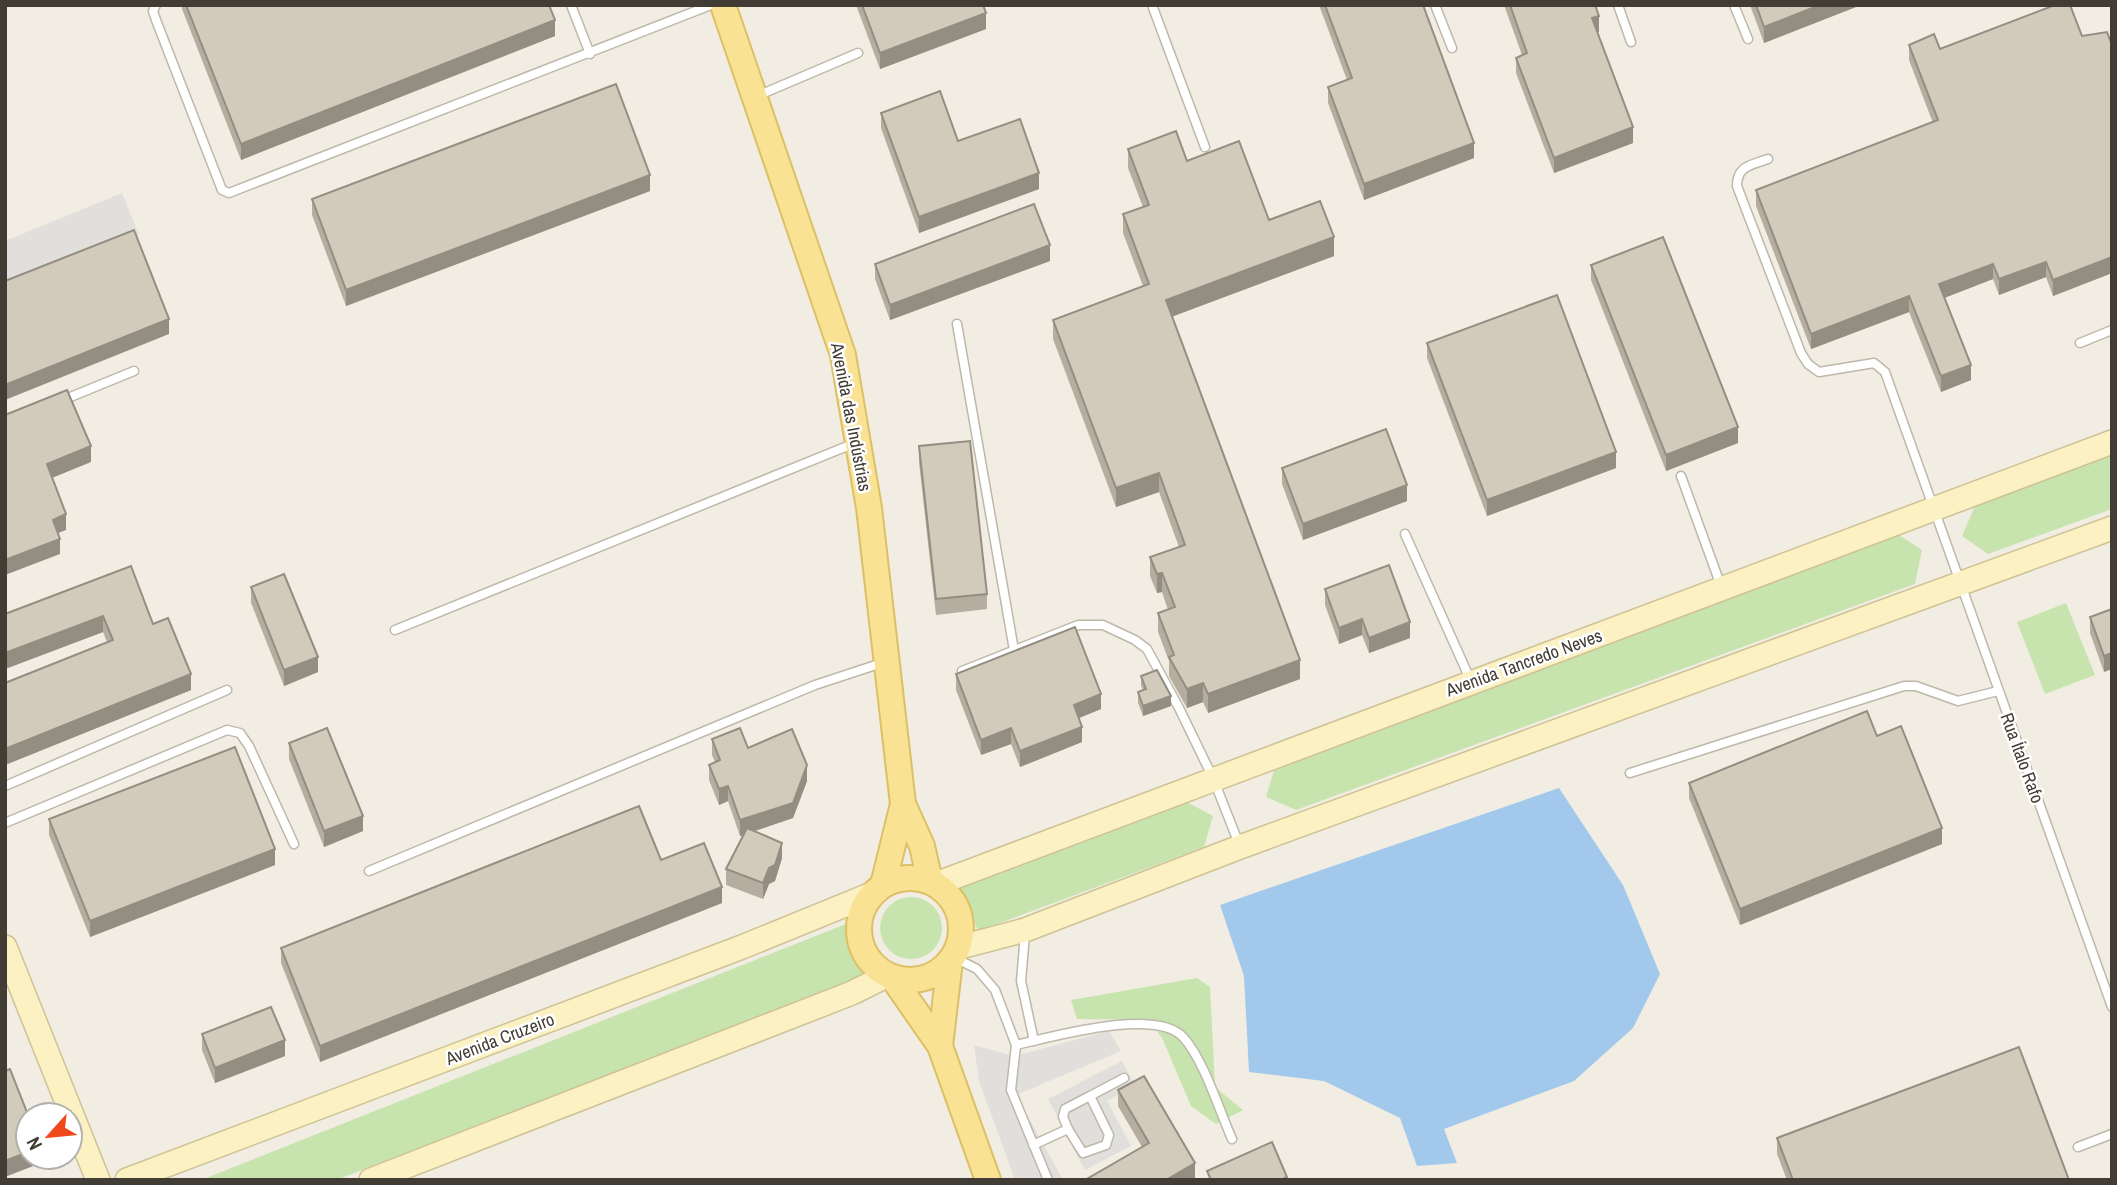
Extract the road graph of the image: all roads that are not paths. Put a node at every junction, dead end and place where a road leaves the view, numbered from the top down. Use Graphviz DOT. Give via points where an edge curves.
graph roads {
  1 [pos="156,5"];
  2 [pos="571,5"];
  3 [pos="711,5"];
  4 [pos="723,5"];
  5 [pos="1152,5"];
  6 [pos="1435,5"];
  7 [pos="1618,5"];
  8 [pos="1734,5"];
  9 [pos="1748,39"];
  10 [pos="1631,42"];
  11 [pos="1452,48"];
  12 [pos="858,52"];
  13 [pos="590,54"];
  14 [pos="755,97"];
  15 [pos="1205,147"];
  16 [pos="1768,159"];
  17 [pos="957,324"];
  18 [pos="2112,330"];
  19 [pos="2081,343"];
  20 [pos="134,371"];
  21 [pos="57,403"];
  22 [pos="858,442"];
  23 [pos="2112,442"];
  24 [pos="1681,476"];
  25 [pos="1933,510"];
  26 [pos="2112,528"];
  27 [pos="1405,534"];
  28 [pos="1960,585"];
  29 [pos="1722,589"];
  30 [pos="395,630"];
  31 [pos="1014,650"];
  32 [pos="888,661"];
  33 [pos="962,671"];
  34 [pos="1471,682"];
  35 [pos="227,690"];
  36 [pos="1998,691"];
  37 [pos="1630,773"];
  38 [pos="1213,778"];
  39 [pos="5,786"];
  40 [pos="903,804"];
  41 [pos="5,823"];
  42 [pos="294,844"];
  43 [pos="1240,847"];
  44 [pos="369,871"];
  45 [pos="933,882"];
  46 [pos="878,889"];
  47 [pos="1025,930"];
  48 [pos="5,947"];
  49 [pos="953,955"];
  50 [pos="890,976"];
  51 [pos="2112,1007"];
  52 [pos="1034,1041"];
  53 [pos="1016,1045"];
  54 [pos="940,1046"];
  55 [pos="1124,1078"];
  56 [pos="1090,1096"];
  57 [pos="1068,1129"];
  58 [pos="2112,1134"];
  59 [pos="1232,1139"];
  60 [pos="1033,1145"];
  61 [pos="2078,1147"];
  62 [pos="98,1180"];
  63 [pos="127,1180"];
  64 [pos="371,1180"];
  65 [pos="988,1180"];
  66 [pos="1048,1180"];
  1 -- 13 [label="lane" via="153,11 161,33 222,190 229,193"];
  2 -- 13 [label="lane"];
  3 -- 13 [label="lane"];
  4 -- 14 [label="main road, Avenida das Indústrias"];
  5 -- 15 [label="lane"];
  6 -- 11 [label="lane"];
  7 -- 10 [label="lane"];
  8 -- 9 [label="lane"];
  12 -- 14 [label="lane"];
  14 -- 22 [label="main road, Avenida das Indústrias" via="843,355"];
  16 -- 25 [label="lane, Rua Ítalo Rafo" via="1741,169 1737,186 1801,353 1819,372 1874,363 1885,372"];
  17 -- 31 [label="lane"];
  18 -- 19 [label="lane"];
  20 -- 21 [label="lane"];
  22 -- 30 [label="lane"];
  22 -- 32 [label="main road, Avenida das Indústrias"];
  23 -- 25 [label="main road, Avenida Tancredo Neves"];
  24 -- 29 [label="lane"];
  25 -- 28 [label="lane, Rua Ítalo Rafo"];
  25 -- 29 [label="main road, Avenida Tancredo Neves"];
  26 -- 28 [label="main road"];
  27 -- 34 [label="lane"];
  28 -- 36 [label="lane, Rua Ítalo Rafo"];
  28 -- 43 [label="main road"];
  29 -- 34 [label="main road, Avenida Tancredo Neves"];
  31 -- 33 [label="lane"];
  31 -- 38 [label="lane" via="1089,623 1121,631 1135,640 1147,649"];
  32 -- 40 [label="main road, Avenida das Indústrias"];
  32 -- 44 [label="lane" via="815,685"];
  34 -- 38 [label="main road, Avenida Tancredo Neves"];
  35 -- 39 [label="lane"];
  36 -- 37 [label="lane" via="1963,702 1904,686"];
  36 -- 51 [label="lane, Rua Ítalo Rafo"];
  38 -- 43 [label="lane"];
  38 -- 45 [label="main road, Avenida Tancredo Neves"];
  40 -- 45 [label="main road"];
  40 -- 46 [label="main road"];
  41 -- 42 [label="lane" via="227,730 240,733 249,746"];
  43 -- 47 [label="main road"];
  45 -- 46 [label="main road" via="909,878"];
  45 -- 49 [label="main road" via="955,906 960,920"];
  46 -- 50 [label="main road" via="861,916 860,940 866,956"];
  46 -- 63 [label="main road, Avenida Cruzeiro" via="742,947"];
  47 -- 49 [label="main road"];
  47 -- 52 [label="lane" via="1021,981"];
  48 -- 62 [label="main road"];
  49 -- 50 [label="main road" via="938,972 923,978"];
  49 -- 53 [label="lane" via="988,979"];
  49 -- 54 [label="main road"];
  50 -- 54 [label="main road"];
  50 -- 64 [label="main road"];
  52 -- 53 [label="lane"];
  52 -- 59 [label="lane" via="1094,1028 1167,1027 1182,1035 1192,1050"];
  53 -- 60 [label="lane" via="1011,1090"];
  54 -- 65 [label="main road"];
  55 -- 56 [label="lane"];
  56 -- 57 [label="lane" via="1065,1110"];
  56 -- 57 [label="lane" via="1110,1141 1083,1153"];
  57 -- 60 [label="lane"];
  58 -- 61 [label="lane"];
  60 -- 66 [label="lane"];
}
